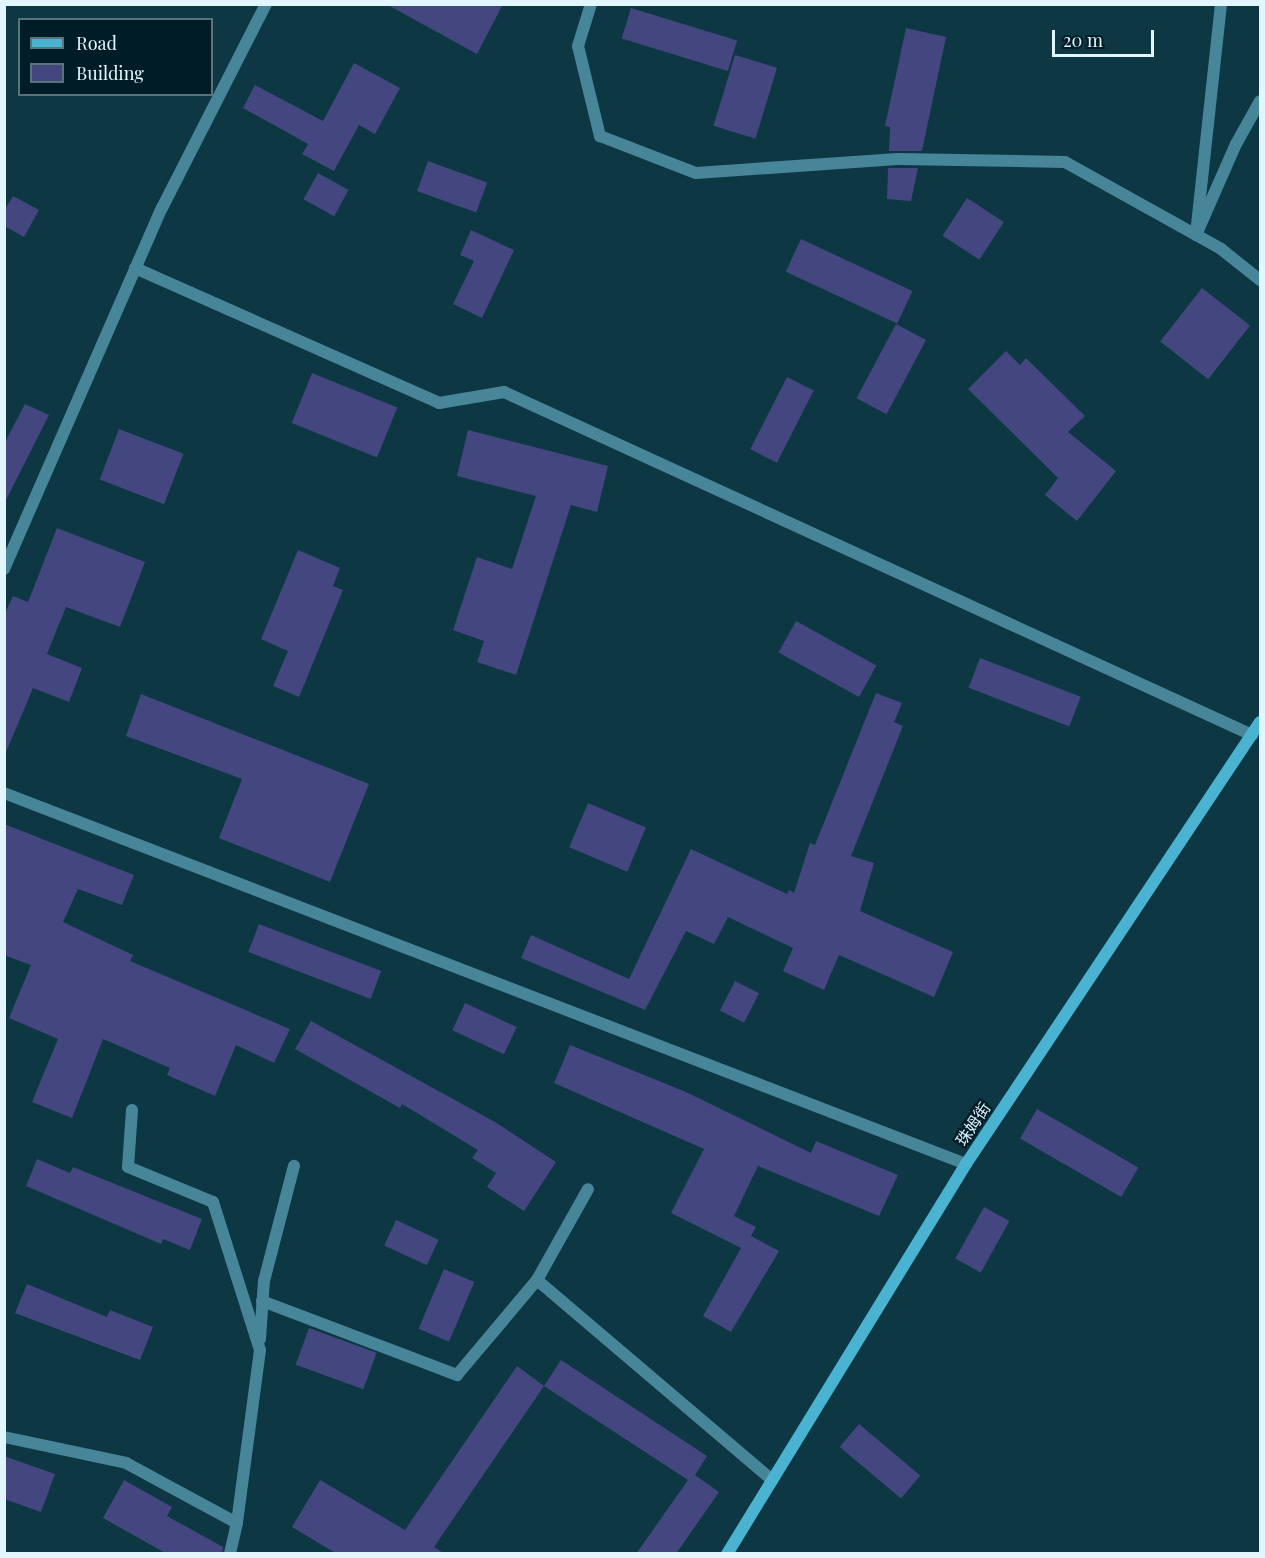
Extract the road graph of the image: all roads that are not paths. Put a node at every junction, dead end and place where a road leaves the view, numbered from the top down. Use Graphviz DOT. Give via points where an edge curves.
graph roads {
  1 [pos="266,4"];
  2 [pos="591,4"];
  3 [pos="1221,4"];
  4 [pos="1260,101"];
  5 [pos="1196,235"];
  6 [pos="135,268"];
  7 [pos="1260,280"];
  8 [pos="4,569"];
  9 [pos="1260,722"];
  10 [pos="1252,735"];
  11 [pos="4,793"];
  12 [pos="132,1110"];
  13 [pos="966,1164"];
  14 [pos="294,1166"];
  15 [pos="588,1189"];
  16 [pos="537,1280"];
  17 [pos="262,1301"];
  18 [pos="260,1350"];
  19 [pos="4,1437"];
  20 [pos="772,1480"];
  21 [pos="237,1523"];
  22 [pos="230,1554"];
  23 [pos="727,1554"];
  1 -- 6 [label="lane"];
  2 -- 5 [label="lane" via="578,46 600,136 696,173 898,159 1065,162"];
  3 -- 5 [label="lane"];
  4 -- 5 [label="lane" via="1236,144"];
  5 -- 7 [label="lane"];
  6 -- 8 [label="lane"];
  6 -- 10 [label="lane" via="439,404 504,392"];
  9 -- 10 [label="main road, 珠姆街"];
  10 -- 13 [label="main road, 珠姆街"];
  11 -- 13 [label="lane"];
  12 -- 18 [label="lane" via="128,1167 213,1202"];
  13 -- 20 [label="main road, 珠姆街"];
  14 -- 17 [label="lane"];
  15 -- 16 [label="lane"];
  16 -- 17 [label="lane" via="457,1375"];
  16 -- 20 [label="lane"];
  17 -- 18 [label="lane"];
  18 -- 21 [label="lane"];
  19 -- 21 [label="lane" via="126,1463"];
  20 -- 23 [label="main road, 珠姆街"];
  21 -- 22 [label="lane"];
}
